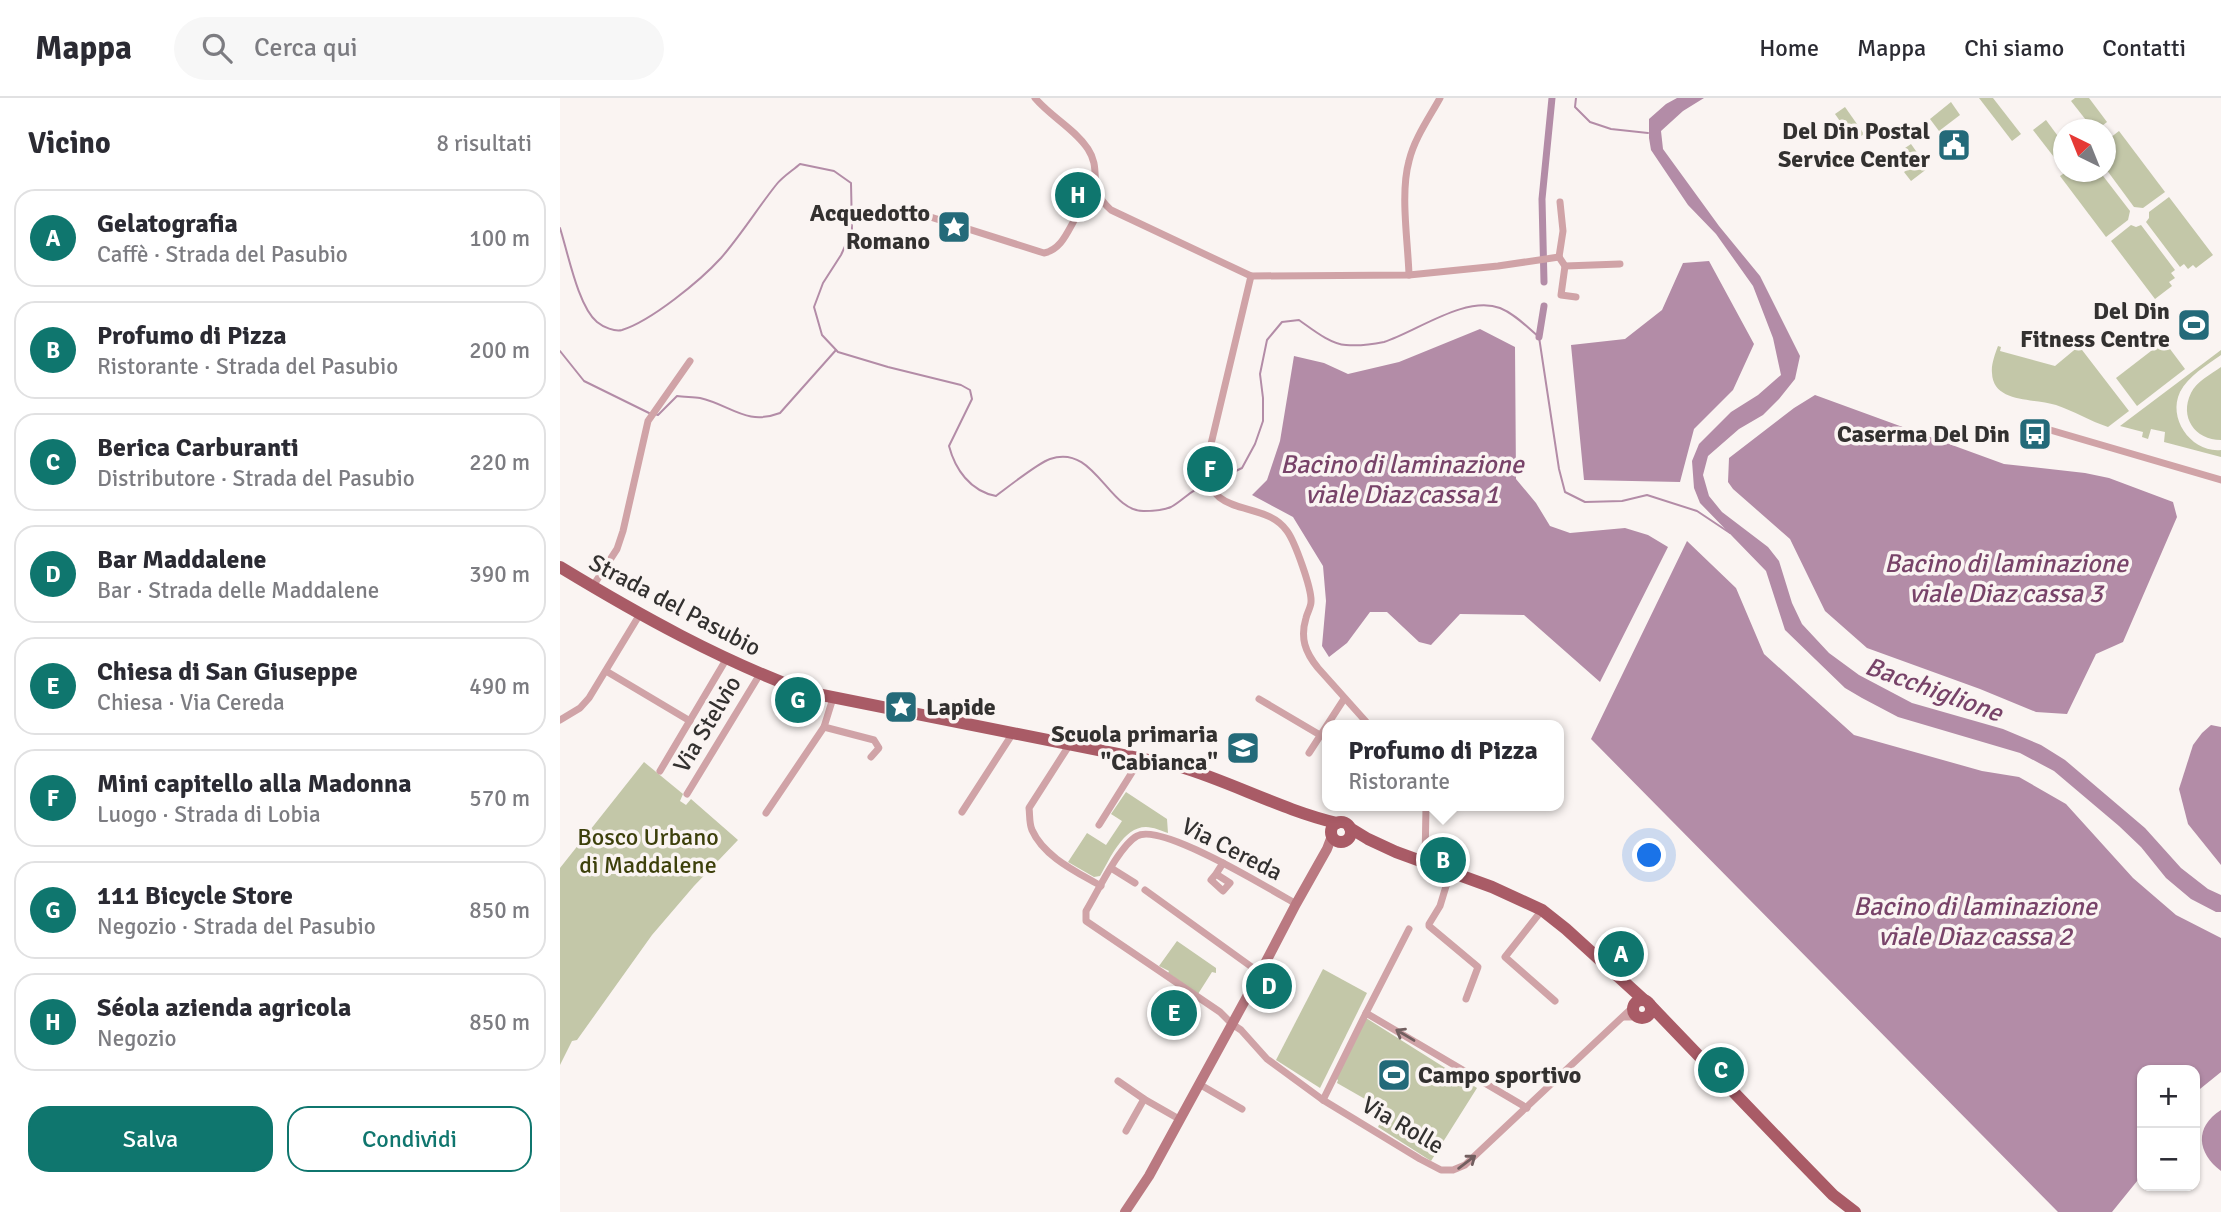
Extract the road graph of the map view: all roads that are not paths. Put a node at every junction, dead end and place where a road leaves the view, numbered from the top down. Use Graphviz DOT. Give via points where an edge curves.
graph roads {
  1 [pos="1035,98"];
  2 [pos="1440,98"];
  3 [pos="1098,197"];
  4 [pos="1560,202"];
  5 [pos="902,208"];
  6 [pos="1559,257"];
  7 [pos="1620,264"];
  8 [pos="1565,265"];
  9 [pos="1409,275"];
  10 [pos="1251,276"];
  11 [pos="1576,297"];
  12 [pos="690,361"];
  13 [pos="2033,425"];
  14 [pos="2221,480"];
  15 [pos="560,566"];
  16 [pos="593,586"];
  17 [pos="639,614"];
  18 [pos="727,658"];
  19 [pos="606,671"];
  20 [pos="760,674"];
  21 [pos="833,698"];
  22 [pos="1259,699"];
  23 [pos="1344,699"];
  24 [pos="560,720"];
  25 [pos="1330,720"];
  26 [pos="1364,720"];
  27 [pos="690,721"];
  28 [pos="824,727"];
  29 [pos="1322,732"];
  30 [pos="1013,733"];
  31 [pos="1320,735"];
  32 [pos="1070,744"];
  33 [pos="1309,753"];
  34 [pos="871,757"];
  35 [pos="1141,758"];
  36 [pos="660,771"];
  37 [pos="687,794"];
  38 [pos="1426,811"];
  39 [pos="962,812"];
  40 [pos="766,813"];
  41 [pos="1099,824"];
  42 [pos="1337,835"];
  43 [pos="1396,852"];
  44 [pos="1425,862"];
  45 [pos="1223,863"];
  46 [pos="1111,868"];
  47 [pos="1216,874"];
  48 [pos="1449,878"];
  49 [pos="1135,883"];
  50 [pos="1101,886"];
  51 [pos="1145,890"];
  52 [pos="1296,904"];
  53 [pos="1542,910"];
  54 [pos="1409,929"];
  55 [pos="1260,973"];
  56 [pos="1466,999"];
  57 [pos="1555,1001"];
  58 [pos="1640,1008"];
  59 [pos="1366,1013"];
  60 [pos="1232,1024"];
  61 [pos="1118,1081"];
  62 [pos="1199,1084"];
  63 [pos="1144,1099"];
  64 [pos="1323,1100"];
  65 [pos="1527,1108"];
  66 [pos="1242,1109"];
  67 [pos="1179,1119"];
  68 [pos="1126,1131"];
  69 [pos="1129,1211"];
  70 [pos="1855,1212"];
  1 -- 3 [label="street" via="1087,147"];
  2 -- 9 [label="street" via="1414,146 1406,178"];
  3 -- 5 [label="street" via="1080,211 1059,246 1044,253"];
  3 -- 10 [label="street" via="1111,210"];
  4 -- 6 [label="street" via="1563,231"];
  6 -- 8 [label="street"];
  6 -- 9 [label="street"];
  7 -- 8 [label="street"];
  8 -- 11 [label="street" via="1561,295"];
  9 -- 10 [label="street"];
  10 -- 23 [label="street" via="1206,465 1209,482 1211,490 1237,507 1275,519 1286,528 1311,603 1303,642 1310,658"];
  12 -- 16 [label="street" via="648,421 623,531"];
  13 -- 14 [label="street"];
  15 -- 16 [label="main road, Strada del Pasubio"];
  16 -- 17 [label="main road, Strada del Pasubio"];
  17 -- 18 [label="main road, Strada del Pasubio"];
  17 -- 19 [label="street"];
  18 -- 20 [label="main road, Strada del Pasubio"];
  18 -- 27 [label="street"];
  19 -- 24 [label="street" via="580,708"];
  19 -- 27 [label="street"];
  20 -- 21 [label="main road, Strada del Pasubio"];
  20 -- 37 [label="street, Via Stelvio"];
  21 -- 28 [label="street"];
  21 -- 30 [label="main road, Strada del Pasubio"];
  22 -- 31 [label="street"];
  23 -- 25 [label="street"];
  23 -- 26 [label="street"];
  27 -- 36 [label="street"];
  28 -- 34 [label="street" via="874,740 879,748"];
  28 -- 40 [label="street"];
  29 -- 31 [label="street"];
  30 -- 32 [label="main road, Strada del Pasubio"];
  30 -- 39 [label="street"];
  31 -- 33 [label="street"];
  32 -- 35 [label="main road, Strada del Pasubio"];
  32 -- 50 [label="street" via="1029,808 1032,830 1058,859"];
  35 -- 41 [label="street"];
  35 -- 42 [label="main road, Strada del Pasubio" via="1206,774 1289,808"];
  38 -- 44 [label="street"];
  42 -- 43 [label="main road"];
  42 -- 43 [label="main road" via="1351,835 1350,828"];
  42 -- 52 [label="street"];
  43 -- 44 [label="main road"];
  44 -- 48 [label="main road"];
  45 -- 46 [label="street, Via Cereda" via="1148,832 1133,839"];
  45 -- 47 [label="street"];
  45 -- 52 [label="street, Via Cereda"];
  46 -- 49 [label="street"];
  46 -- 50 [label="street, Via Cereda"];
  48 -- 53 [label="main road" via="1518,897"];
  48 -- 56 [label="street" via="1429,926 1478,967"];
  50 -- 60 [label="street, Via Cereda" via="1086,911 1086,921"];
  51 -- 55 [label="street"];
  52 -- 55 [label="street"];
  53 -- 57 [label="street" via="1506,957"];
  53 -- 58 [label="main road" via="1630,986"];
  54 -- 59 [label="street"];
  55 -- 60 [label="street"];
  58 -- 65 [label="street, Via Rolle" via="1623,1017"];
  58 -- 70 [label="main road" via="1664,1019 1833,1195"];
  59 -- 64 [label="street"];
  65 -- 59 [label="street, one-way"];
  60 -- 62 [label="street"];
  60 -- 64 [label="street, Via Rolle" via="1283,1073"];
  61 -- 63 [label="street"];
  62 -- 66 [label="street"];
  62 -- 67 [label="street"];
  63 -- 67 [label="street"];
  63 -- 68 [label="street"];
  64 -- 65 [label="street, Via Rolle, one-way" via="1447,1171 1465,1165"];
  67 -- 69 [label="street"];
}
